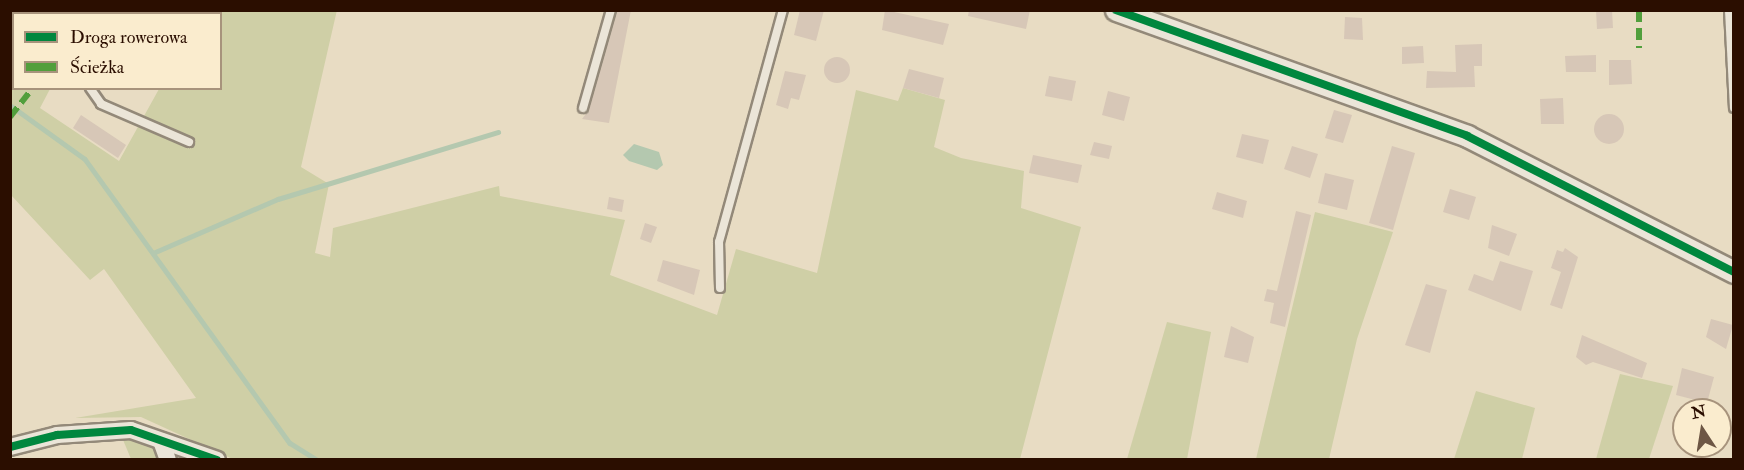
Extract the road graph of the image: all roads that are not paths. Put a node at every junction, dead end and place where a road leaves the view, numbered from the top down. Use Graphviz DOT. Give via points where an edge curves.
graph roads {
  1 [pos="611,10"];
  2 [pos="783,10"];
  3 [pos="1116,10"];
  4 [pos="1729,10"];
  5 [pos="91,90"];
  6 [pos="583,108"];
  7 [pos="1734,108"];
  8 [pos="189,142"];
  9 [pos="1734,272"];
  10 [pos="720,288"];
  11 [pos="161,441"];
  12 [pos="10,447"];
  13 [pos="168,459"];
  14 [pos="217,459"];
  1 -- 6 [label="lane"];
  2 -- 10 [label="lane" via="719,242"];
  3 -- 9 [label="street" via="1467,136"];
  4 -- 7 [label="lane"];
  5 -- 8 [label="lane" via="101,104"];
  11 -- 12 [label="street" via="140,432 104,430"];
  11 -- 13 [label="street"];
  11 -- 14 [label="street" via="180,442"];
}
